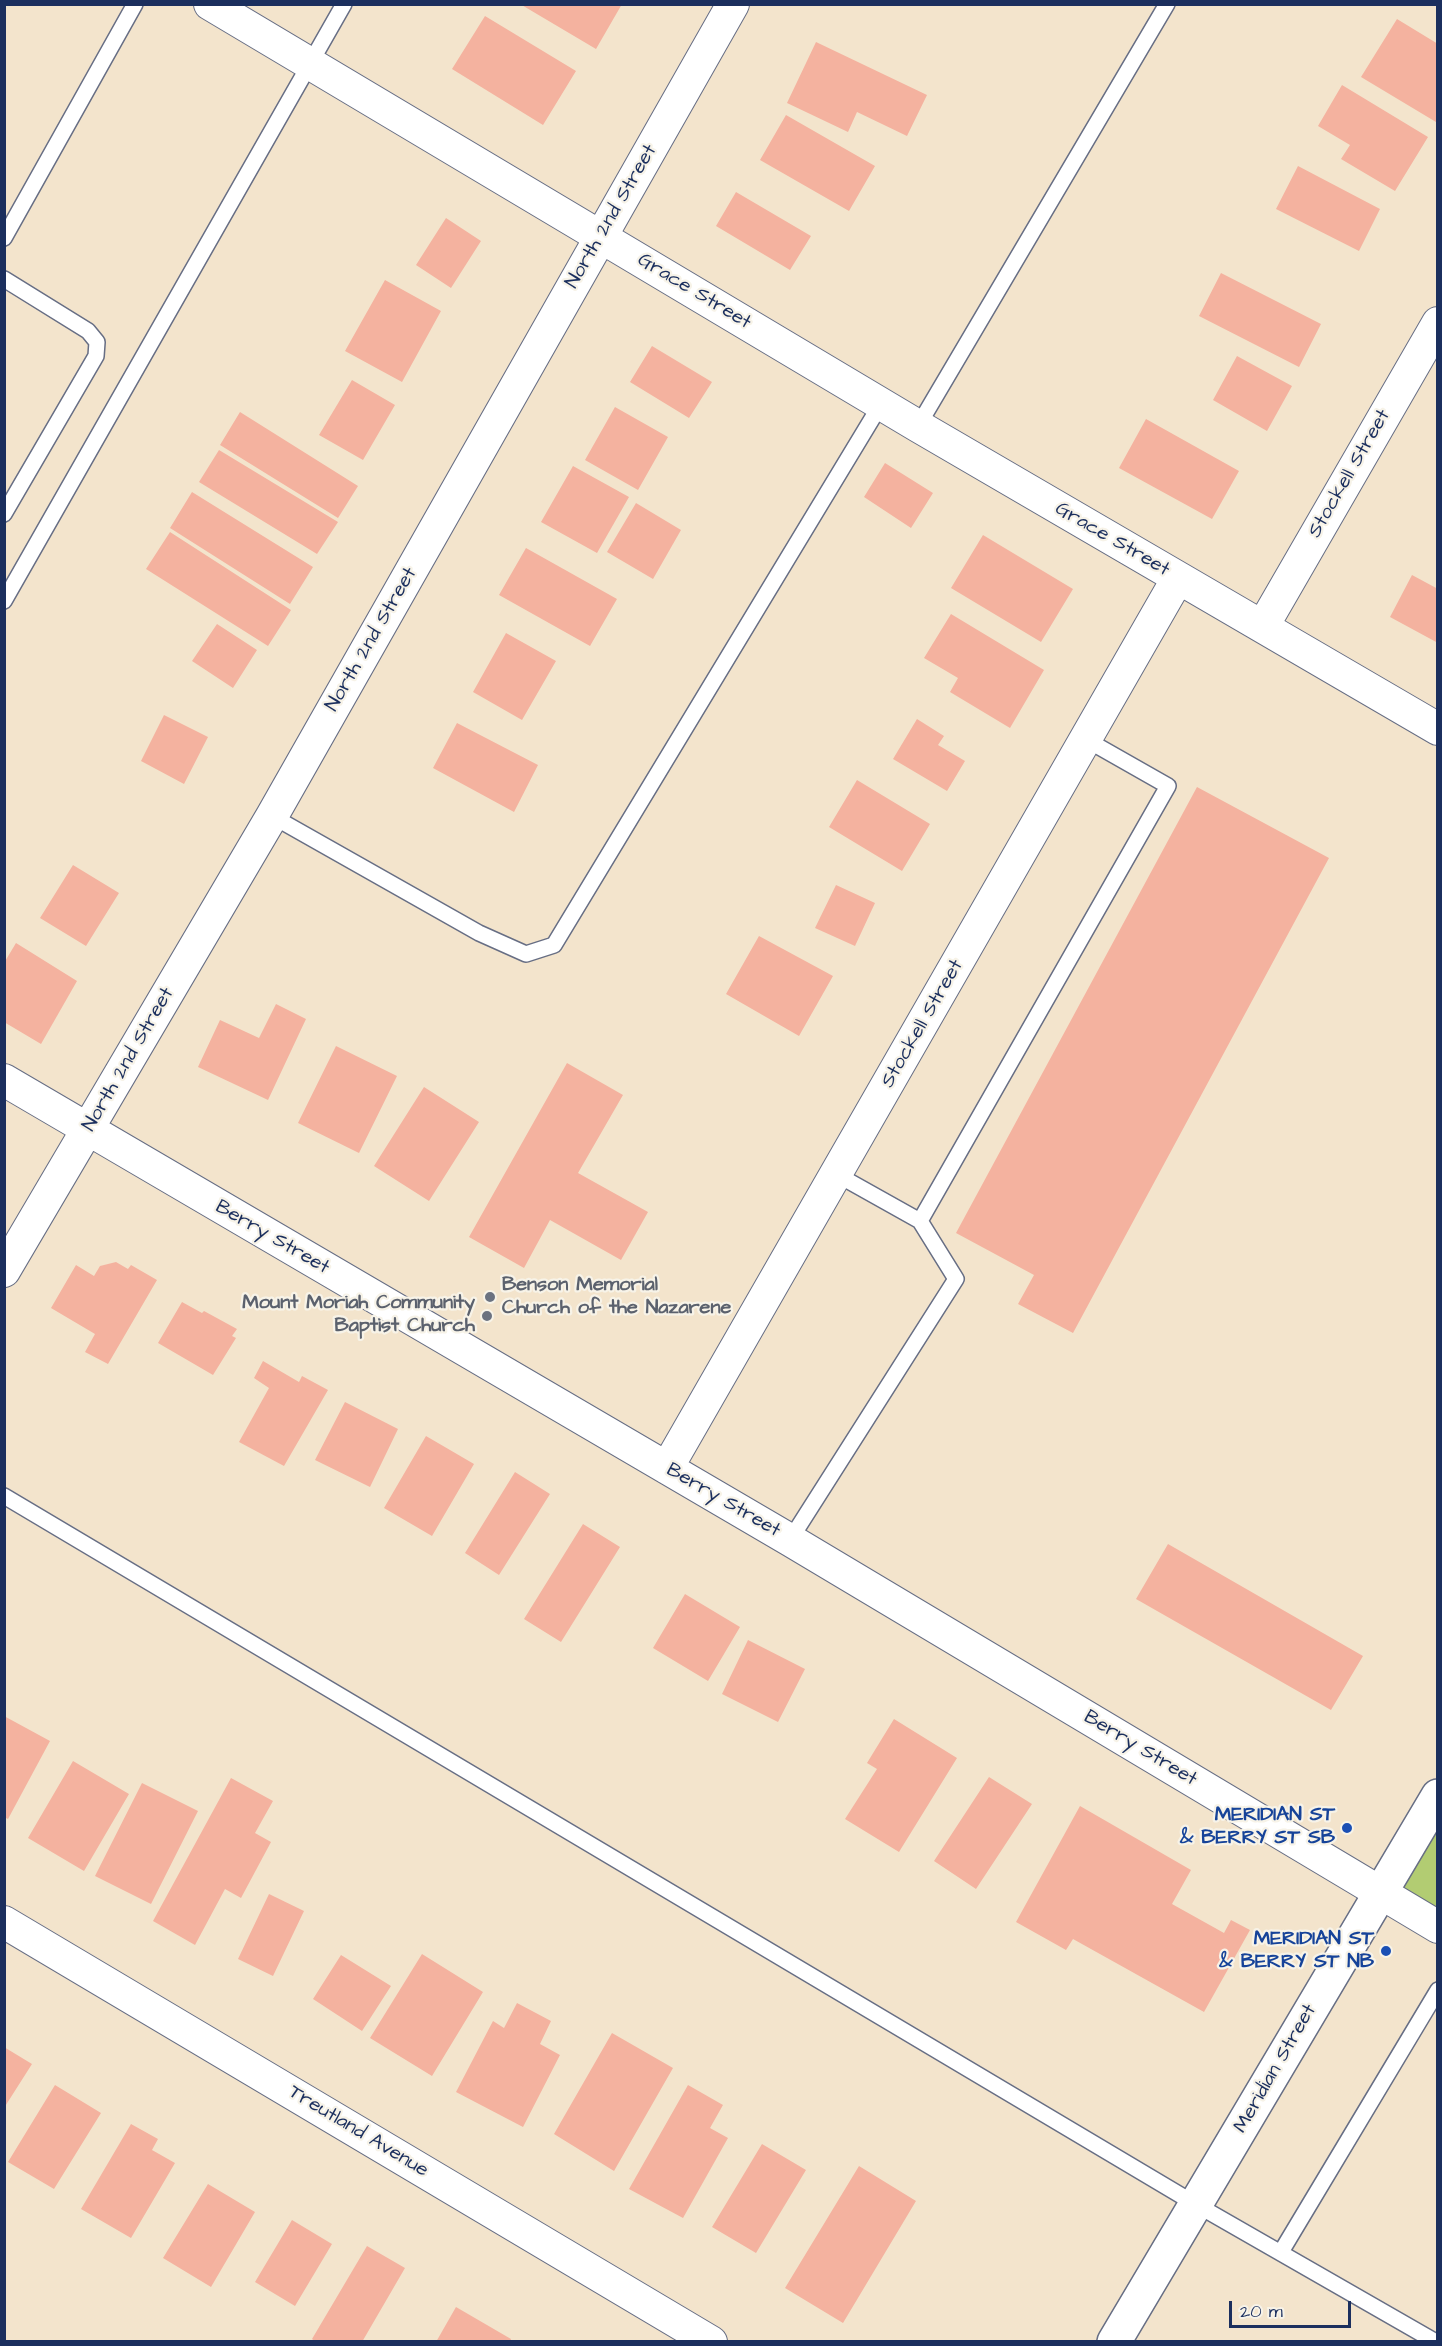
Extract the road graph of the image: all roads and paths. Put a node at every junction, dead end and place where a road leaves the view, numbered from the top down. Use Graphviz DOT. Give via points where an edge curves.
graph roads {
  1 [pos="135,4"];
  2 [pos="210,4"];
  3 [pos="344,4"];
  4 [pos="733,4"];
  5 [pos="1167,4"];
  6 [pos="309,64"];
  7 [pos="601,237"];
  8 [pos="4,238"];
  9 [pos="4,279"];
  10 [pos="1437,323"];
  11 [pos="881,404"];
  12 [pos="918,426"];
  13 [pos="4,514"];
  14 [pos="1178,578"];
  15 [pos="4,601"];
  16 [pos="1263,626"];
  17 [pos="1437,729"];
  18 [pos="1087,740"];
  19 [pos="272,816"];
  20 [pos="4,1080"];
  21 [pos="88,1130"];
  22 [pos="836,1174"];
  23 [pos="920,1221"];
  24 [pos="4,1271"];
  25 [pos="667,1468"];
  26 [pos="4,1496"];
  27 [pos="790,1540"];
  28 [pos="1437,1796"];
  29 [pos="1379,1892"];
  30 [pos="4,1922"];
  31 [pos="1437,1927"];
  32 [pos="1437,1990"];
  33 [pos="1197,2205"];
  34 [pos="1281,2252"];
  35 [pos="711,2342"];
  36 [pos="1114,2342"];
  37 [pos="1436,2342"];
  1 -- 8 [label="lane"];
  2 -- 6 [label="street, Grace Street"];
  3 -- 6 [label="lane"];
  4 -- 7 [label="street, North 2nd Street"];
  5 -- 12 [label="lane"];
  6 -- 7 [label="street, Grace Street"];
  6 -- 15 [label="lane"];
  7 -- 11 [label="street, Grace Street"];
  7 -- 19 [label="street, North 2nd Street"];
  9 -- 13 [label="lane" via="88,331 97,342 96,356"];
  10 -- 16 [label="street, Stockell Street"];
  11 -- 12 [label="street, Grace Street"];
  11 -- 19 [label="lane" via="554,945 526,954 479,933"];
  12 -- 14 [label="street, Grace Street"];
  14 -- 16 [label="street, Grace Street"];
  14 -- 18 [label="street, Stockell Street"];
  16 -- 17 [label="street"];
  18 -- 22 [label="street, Stockell Street"];
  18 -- 23 [label="lane" via="1167,786"];
  19 -- 21 [label="street, North 2nd Street"];
  20 -- 21 [label="street, Berry Street"];
  21 -- 24 [label="street, North 2nd Street"];
  21 -- 25 [label="street, Berry Street"];
  22 -- 23 [label="lane"];
  22 -- 25 [label="street, Stockell Street"];
  23 -- 27 [label="lane" via="956,1279"];
  25 -- 27 [label="street, Berry Street"];
  26 -- 33 [label="lane"];
  27 -- 29 [label="street, Berry Street"];
  28 -- 29 [label="street, Meridian Street"];
  29 -- 31 [label="street, Berry Street"];
  29 -- 33 [label="street, Meridian Street"];
  30 -- 35 [label="street, Treutland Avenue"];
  32 -- 34 [label="lane"];
  33 -- 34 [label="lane"];
  33 -- 36 [label="street, Meridian Street"];
  34 -- 37 [label="lane"];
}
